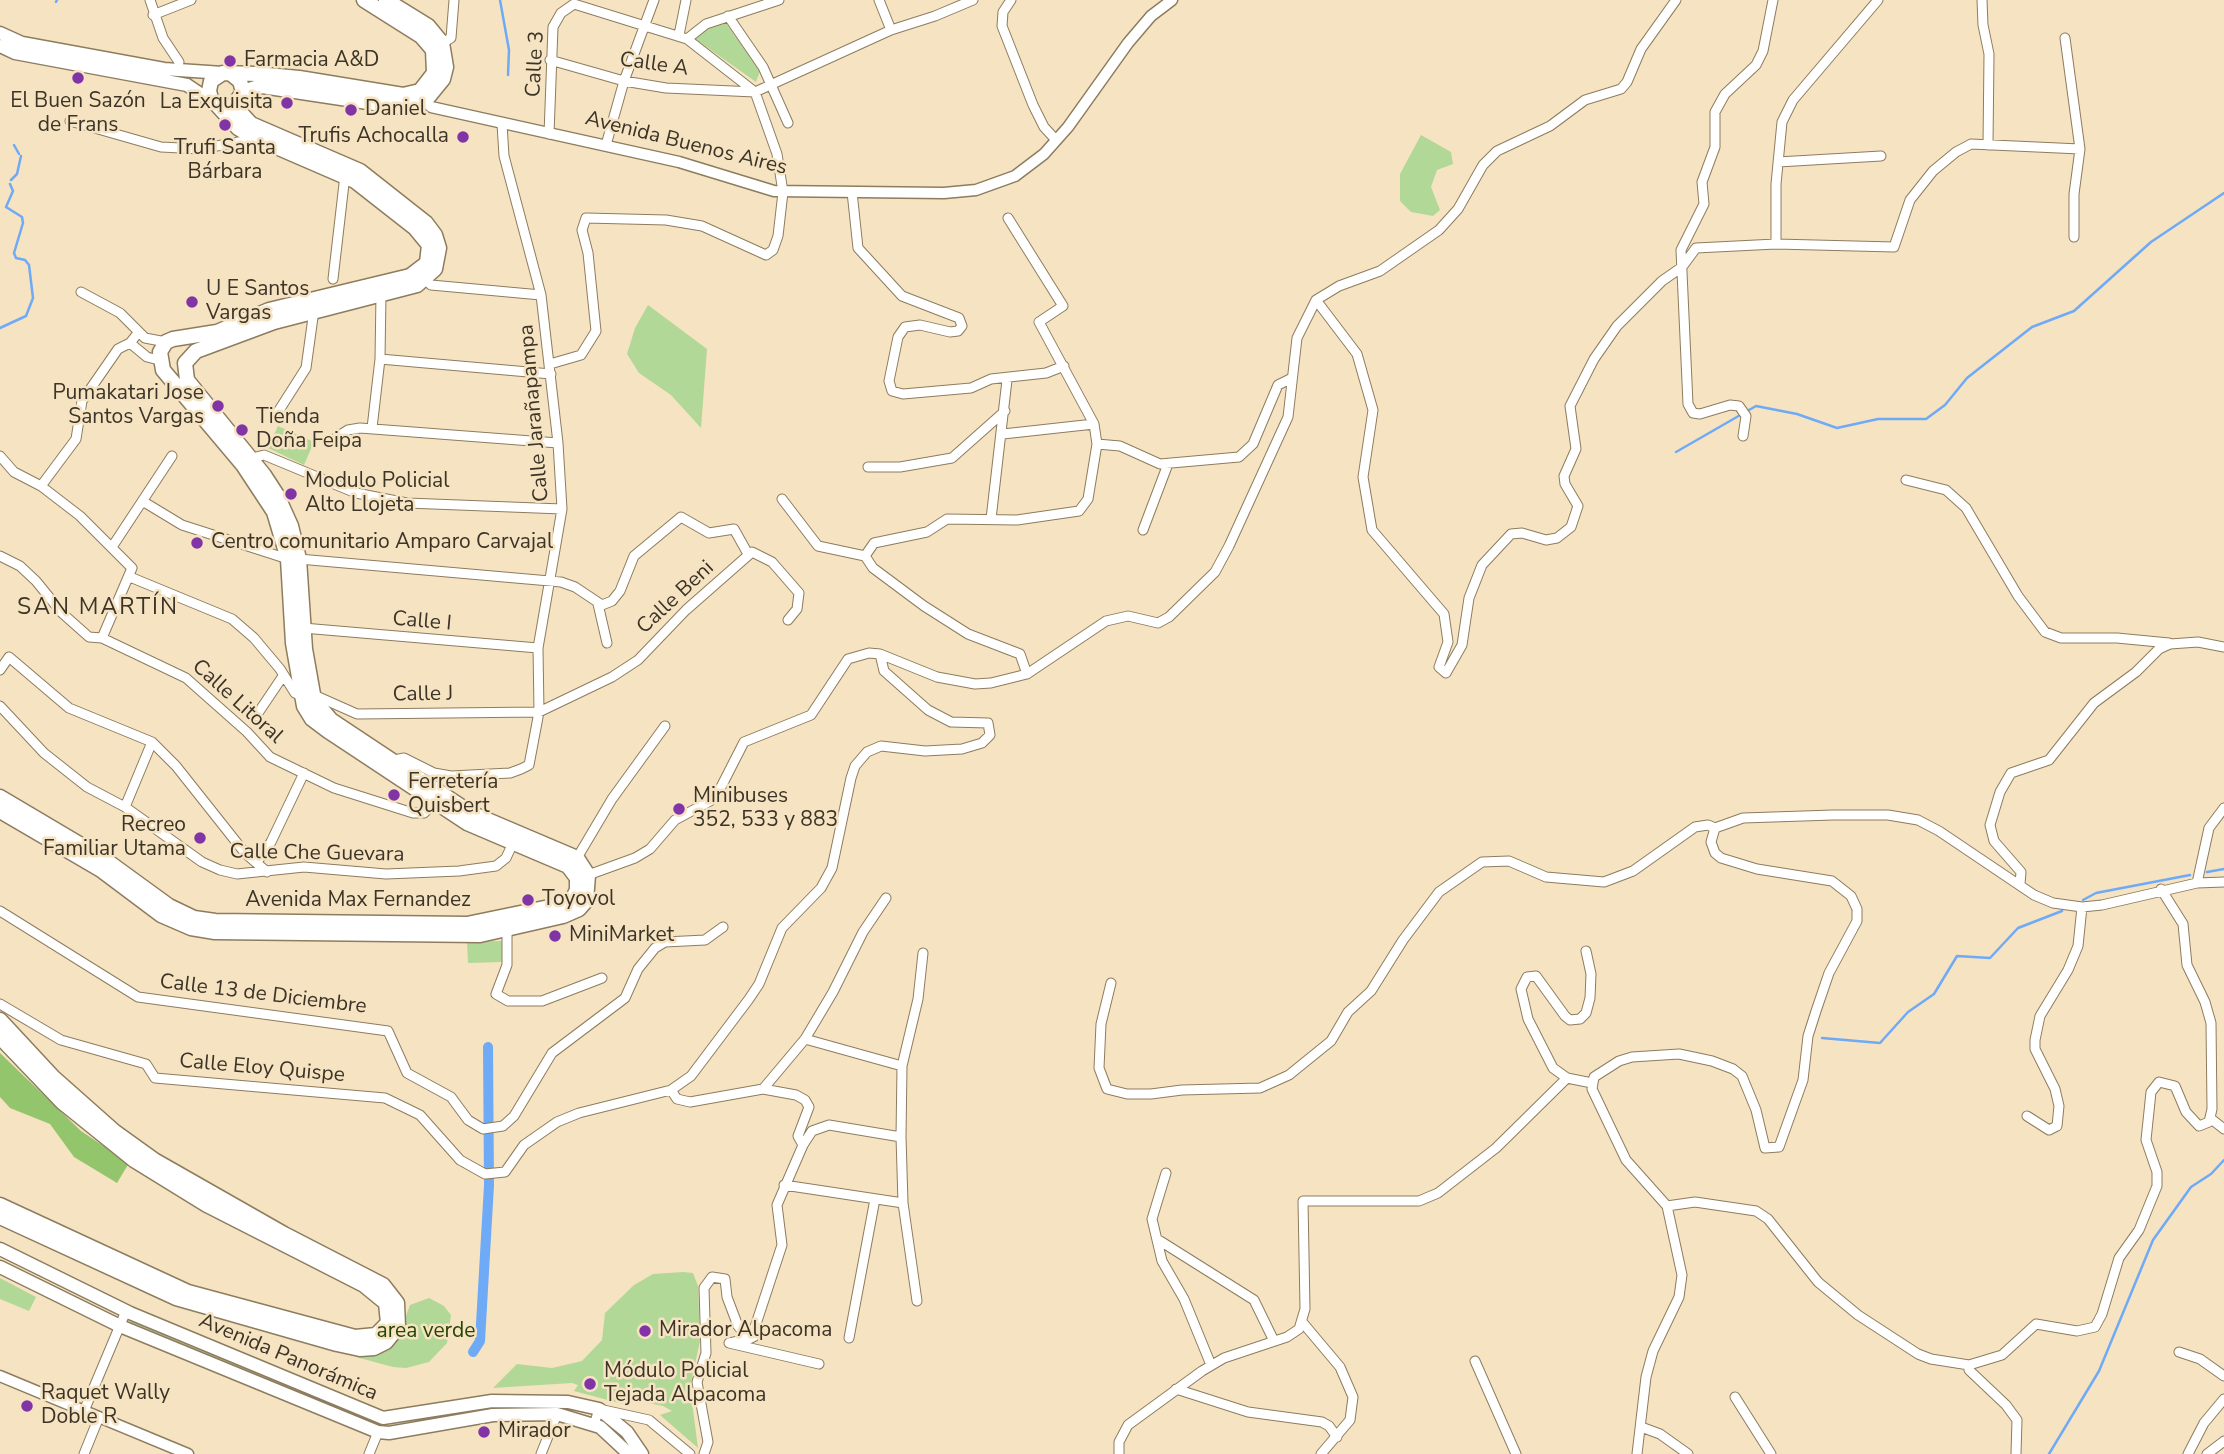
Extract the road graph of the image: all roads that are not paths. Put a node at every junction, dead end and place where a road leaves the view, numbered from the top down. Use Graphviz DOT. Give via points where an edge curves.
graph roads {
  1 [pos="150,0"];
  2 [pos="191,0"];
  3 [pos="364,0"];
  4 [pos="386,0"];
  5 [pos="454,0"];
  6 [pos="654,0"];
  7 [pos="685,0"];
  8 [pos="779,0"];
  9 [pos="879,0"];
  10 [pos="973,0"];
  11 [pos="1011,0"];
  12 [pos="1171,0"];
  13 [pos="1676,0"];
  14 [pos="1773,0"];
  15 [pos="1878,0"];
  16 [pos="1982,0"];
  17 [pos="153,15"];
  18 [pos="728,16"];
  19 [pos="645,25"];
  20 [pos="891,30"];
  21 [pos="0,33"];
  22 [pos="683,37"];
  23 [pos="2065,38"];
  24 [pos="442,43"];
  25 [pos="0,47"];
  26 [pos="169,50"];
  27 [pos="550,60"];
  28 [pos="179,62"];
  29 [pos="227,73"];
  30 [pos="162,74"];
  31 [pos="624,81"];
  32 [pos="771,83"];
  33 [pos="755,92"];
  34 [pos="241,96"];
  35 [pos="422,96"];
  36 [pos="214,103"];
  37 [pos="70,121"];
  38 [pos="788,123"];
  39 [pos="502,124"];
  40 [pos="550,134"];
  41 [pos="251,136"];
  42 [pos="1056,140"];
  43 [pos="606,145"];
  44 [pos="1988,145"];
  45 [pos="2080,149"];
  46 [pos="1881,156"];
  47 [pos="1778,162"];
  48 [pos="347,170"];
  49 [pos="783,192"];
  50 [pos="852,192"];
  51 [pos="1007,218"];
  52 [pos="2074,237"];
  53 [pos="1776,244"];
  54 [pos="1682,267"];
  55 [pos="422,275"];
  56 [pos="332,279"];
  57 [pos="380,288"];
  58 [pos="81,292"];
  59 [pos="541,295"];
  60 [pos="1316,300"];
  61 [pos="312,305"];
  62 [pos="138,333"];
  63 [pos="166,342"];
  64 [pos="130,343"];
  65 [pos="380,359"];
  66 [pos="159,360"];
  67 [pos="1064,366"];
  68 [pos="550,369"];
  69 [pos="1292,378"];
  70 [pos="1007,380"];
  71 [pos="1004,411"];
  72 [pos="276,415"];
  73 [pos="1094,424"];
  74 [pos="372,428"];
  75 [pos="1003,434"];
  76 [pos="1743,436"];
  77 [pos="337,437"];
  78 [pos="558,443"];
  79 [pos="1097,444"];
  80 [pos="0,456"];
  81 [pos="172,456"];
  82 [pos="248,461"];
  83 [pos="1168,464"];
  84 [pos="868,467"];
  85 [pos="1906,480"];
  86 [pos="41,486"];
  87 [pos="782,499"];
  88 [pos="144,502"];
  89 [pos="562,509"];
  90 [pos="991,519"];
  91 [pos="1143,530"];
  92 [pos="112,548"];
  93 [pos="748,554"];
  94 [pos="0,556"];
  95 [pos="866,556"];
  96 [pos="294,559"];
  97 [pos="131,577"];
  98 [pos="551,582"];
  99 [pos="598,604"];
  100 [pos="788,620"];
  101 [pos="303,628"];
  102 [pos="102,638"];
  103 [pos="607,643"];
  104 [pos="2170,643"];
  105 [pos="2224,647"];
  106 [pos="538,648"];
  107 [pos="880,654"];
  108 [pos="0,670"];
  109 [pos="1027,674"];
  110 [pos="283,676"];
  111 [pos="306,695"];
  112 [pos="0,706"];
  113 [pos="539,712"];
  114 [pos="256,716"];
  115 [pos="665,726"];
  116 [pos="152,742"];
  117 [pos="396,771"];
  118 [pos="303,774"];
  119 [pos="0,797"];
  120 [pos="437,798"];
  121 [pos="125,807"];
  122 [pos="2224,808"];
  123 [pos="0,811"];
  124 [pos="1715,828"];
  125 [pos="515,840"];
  126 [pos="79,850"];
  127 [pos="577,858"];
  128 [pos="257,862"];
  129 [pos="267,872"];
  130 [pos="582,876"];
  131 [pos="2224,882"];
  132 [pos="2197,883"];
  133 [pos="2020,884"];
  134 [pos="2161,889"];
  135 [pos="886,898"];
  136 [pos="2082,906"];
  137 [pos="0,911"];
  138 [pos="506,923"];
  139 [pos="723,927"];
  140 [pos="1586,950"];
  141 [pos="923,953"];
  142 [pos="602,978"];
  143 [pos="1111,983"];
  144 [pos="0,1004"];
  145 [pos="0,1020"];
  146 [pos="0,1037"];
  147 [pos="805,1039"];
  148 [pos="902,1066"];
  149 [pos="1567,1078"];
  150 [pos="1592,1083"];
  151 [pos="763,1089"];
  152 [pos="671,1090"];
  153 [pos="2027,1116"];
  154 [pos="2210,1118"];
  155 [pos="2224,1129"];
  156 [pos="901,1137"];
  157 [pos="803,1145"];
  158 [pos="151,1165"];
  159 [pos="1166,1173"];
  160 [pos="784,1185"];
  161 [pos="875,1199"];
  162 [pos="903,1203"];
  163 [pos="0,1205"];
  164 [pos="1667,1206"];
  165 [pos="0,1217"];
  166 [pos="1157,1239"];
  167 [pos="0,1249"];
  168 [pos="0,1266"];
  169 [pos="177,1293"];
  170 [pos="917,1301"];
  171 [pos="126,1311"];
  172 [pos="1303,1323"];
  173 [pos="121,1326"];
  174 [pos="849,1338"];
  175 [pos="749,1339"];
  176 [pos="1274,1341"];
  177 [pos="2179,1352"];
  178 [pos="1475,1361"];
  179 [pos="820,1364"];
  180 [pos="1969,1365"];
  181 [pos="1211,1366"];
  182 [pos="0,1376"];
  183 [pos="2224,1376"];
  184 [pos="1177,1389"];
  185 [pos="1735,1397"];
  186 [pos="2224,1399"];
  187 [pos="559,1408"];
  188 [pos="599,1409"];
  189 [pos="84,1411"];
  190 [pos="99,1417"];
  191 [pos="383,1418"];
  192 [pos="594,1425"];
  193 [pos="1641,1427"];
  194 [pos="378,1432"];
  195 [pos="1337,1437"];
  196 [pos="2224,1441"];
  197 [pos="84,1454"];
  198 [pos="188,1454"];
  199 [pos="369,1454"];
  200 [pos="541,1454"];
  201 [pos="629,1454"];
  202 [pos="642,1454"];
  203 [pos="690,1454"];
  204 [pos="704,1454"];
  205 [pos="1119,1454"];
  206 [pos="1321,1454"];
  207 [pos="1516,1454"];
  208 [pos="1637,1454"];
  209 [pos="1688,1454"];
  210 [pos="1771,1454"];
  211 [pos="2017,1454"];
  212 [pos="2189,1454"];
  213 [pos="2207,1454"];
  1 -- 17 [label="street"];
  2 -- 17 [label="street"];
  3 -- 35 [label="main road" via="428,42 434,73"];
  4 -- 24 [label="main road" via="428,26"];
  5 -- 24 [label="street" via="451,38"];
  6 -- 19 [label="street"];
  7 -- 22 [label="street"];
  8 -- 18 [label="street"];
  9 -- 20 [label="street"];
  10 -- 20 [label="street"];
  11 -- 42 [label="street" via="1003,12 1002,26 1033,105"];
  12 -- 42 [label="street, Avenida Buenos Aires" via="1128,43"];
  13 -- 60 [label="street" via="1646,41 1621,89 1585,100 1550,126 1497,151 1483,164 1458,209 1439,230 1380,271"];
  14 -- 54 [label="street" via="1756,65 1725,94 1715,112 1715,147 1702,182 1704,204 1681,250"];
  15 -- 47 [label="street" via="1793,100 1782,122"];
  16 -- 44 [label="street" via="1989,54"];
  17 -- 26 [label="street"];
  18 -- 22 [label="street"];
  18 -- 32 [label="street"];
  19 -- 22 [label="street"];
  19 -- 27 [label="street, Calle 3" via="574,4 561,13 553,27"];
  19 -- 31 [label="street"];
  20 -- 32 [label="street"];
  21 -- 30 [label="main road, Avenida Buenos Aires" via="22,43"];
  22 -- 33 [label="street"];
  23 -- 45 [label="street"];
  24 -- 35 [label="main road" via="443,79"];
  25 -- 30 [label="main road, Avenida Buenos Aires"];
  26 -- 28 [label="street"];
  26 -- 30 [label="street"];
  27 -- 31 [label="street, Calle A"];
  27 -- 40 [label="street, Calle 3"];
  29 -- 30 [label="main road, Avenida Buenos Aires"];
  29 -- 34 [label="main road" via="240,81"];
  29 -- 35 [label="main road, Avenida Buenos Aires"];
  29 -- 36 [label="main road" via="209,86"];
  30 -- 36 [label="main road, Avenida Buenos Aires"];
  31 -- 33 [label="street, Calle A"];
  31 -- 43 [label="street"];
  32 -- 33 [label="street"];
  32 -- 38 [label="street"];
  33 -- 49 [label="street" via="777,153"];
  34 -- 35 [label="main road, Avenida Buenos Aires" via="262,86 401,107"];
  34 -- 36 [label="main road" via="228,108"];
  34 -- 48 [label="main road" via="240,112 250,124"];
  35 -- 39 [label="street, Avenida Buenos Aires" via="431,107"];
  36 -- 41 [label="main road"];
  37 -- 41 [label="street" via="145,145 185,149 231,144"];
  39 -- 40 [label="street, Avenida Buenos Aires"];
  39 -- 59 [label="street, Calle Jarañapampa" via="504,156"];
  40 -- 43 [label="street, Avenida Buenos Aires"];
  41 -- 48 [label="main road"];
  42 -- 50 [label="street, Avenida Buenos Aires" via="1030,167 1002,183 976,190"];
  43 -- 49 [label="street, Avenida Buenos Aires"];
  44 -- 45 [label="street"];
  44 -- 53 [label="street" via="1971,144 1933,171 1910,200 1894,247"];
  45 -- 52 [label="street"];
  46 -- 47 [label="street"];
  47 -- 53 [label="street"];
  48 -- 55 [label="main road" via="425,238 429,255"];
  48 -- 56 [label="street"];
  49 -- 50 [label="street, Avenida Buenos Aires"];
  49 -- 68 [label="street" via="778,236 766,255 702,226 666,220 586,218 582,230 589,253 596,331 581,355"];
  50 -- 70 [label="street" via="858,248 902,296 959,318 962,326 950,332 920,325 905,327 898,337 891,370 892,391 971,388 991,379"];
  51 -- 67 [label="street" via="1063,306 1038,322"];
  53 -- 54 [label="street" via="1696,248"];
  54 -- 60 [label="street" via="1617,326 1570,406 1576,449 1564,476 1578,506 1571,527 1558,538 1546,540 1511,534 1482,565 1469,598 1462,645 1446,673 1439,667 1448,642 1444,614 1371,530 1363,477 1373,410 1357,354"];
  54 -- 76 [label="street" via="1688,404 1693,413 1700,414 1739,406 1746,415"];
  55 -- 57 [label="main road"];
  55 -- 59 [label="street" via="431,285"];
  57 -- 61 [label="main road"];
  57 -- 65 [label="street"];
  58 -- 62 [label="street" via="120,313"];
  59 -- 68 [label="street, Calle Jarañapampa"];
  60 -- 69 [label="street" via="1297,338"];
  61 -- 63 [label="main road" via="269,310 217,332"];
  61 -- 72 [label="street" via="306,368"];
  61 -- 82 [label="main road" via="196,351 185,363 187,380"];
  62 -- 63 [label="street"];
  62 -- 64 [label="street"];
  63 -- 66 [label="main road"];
  64 -- 66 [label="street" via="146,357"];
  64 -- 86 [label="street" via="118,349 82,401 76,439"];
  65 -- 68 [label="street"];
  65 -- 74 [label="street"];
  66 -- 82 [label="main road" via="163,370"];
  67 -- 70 [label="street"];
  67 -- 73 [label="street"];
  68 -- 78 [label="street, Calle Jarañapampa"];
  69 -- 83 [label="street" via="1278,385 1254,444 1244,454 1226,460"];
  69 -- 109 [label="street" via="1288,417 1214,572 1163,621 1128,616 1106,621"];
  70 -- 71 [label="street"];
  71 -- 75 [label="street"];
  71 -- 84 [label="street" via="952,458"];
  73 -- 75 [label="street"];
  73 -- 79 [label="street"];
  74 -- 77 [label="street" via="348,430"];
  74 -- 78 [label="street"];
  75 -- 90 [label="street"];
  78 -- 89 [label="street, Calle Jarañapampa"];
  79 -- 83 [label="street" via="1120,446 1149,461"];
  79 -- 90 [label="street" via="1088,499 1079,511"];
  80 -- 86 [label="street" via="13,472"];
  81 -- 88 [label="street"];
  82 -- 89 [label="street" via="264,454 356,493 407,503"];
  82 -- 96 [label="main road"];
  83 -- 91 [label="street"];
  85 -- 104 [label="street" via="1946,490 1966,508 2045,632 2062,638"];
  86 -- 92 [label="street"];
  87 -- 95 [label="street" via="818,546"];
  88 -- 92 [label="street"];
  88 -- 96 [label="street" via="182,526"];
  89 -- 98 [label="street, Calle Jarañapampa"];
  90 -- 95 [label="street" via="947,519 927,532 874,543"];
  92 -- 97 [label="street" via="132,568"];
  93 -- 99 [label="street" via="734,529 709,533 681,517 634,556 612,601"];
  93 -- 100 [label="street" via="756,552 772,562 799,593 797,609"];
  93 -- 113 [label="street, Calle Beni" via="638,660"];
  94 -- 102 [label="street, Calle Litoral" via="20,566 89,637"];
  95 -- 109 [label="street" via="873,568 968,634 1020,654"];
  96 -- 98 [label="street"];
  96 -- 101 [label="main road"];
  96 -- 111 [label="main road" via="293,643"];
  97 -- 102 [label="street"];
  97 -- 110 [label="street" via="232,619 254,638"];
  98 -- 99 [label="street" via="575,587"];
  98 -- 106 [label="street, Calle Jarañapampa"];
  99 -- 103 [label="street"];
  101 -- 106 [label="street, Calle I"];
  101 -- 111 [label="main road"];
  102 -- 118 [label="street, Calle Litoral" via="177,672 270,757"];
  104 -- 105 [label="street"];
  104 -- 133 [label="street" via="2094,703 2049,760 2015,771 2006,780 1991,831 2004,856 2021,872"];
  106 -- 113 [label="street, Calle Jarañapampa"];
  107 -- 109 [label="street" via="955,682 990,683"];
  107 -- 130 [label="street" via="848,659 811,715 751,736 738,750 710,801 675,820 650,849 635,859"];
  107 -- 152 [label="street" via="884,671 928,710 951,722 988,723 990,735 982,743 962,749 881,746 867,752 855,766 832,868 821,888 782,928 760,984 749,999 691,1076"];
  108 -- 116 [label="street" via="9,657 69,708"];
  110 -- 111 [label="street" via="295,693"];
  110 -- 114 [label="street"];
  111 -- 113 [label="street, Calle J" via="357,714"];
  111 -- 117 [label="main road"];
  112 -- 121 [label="street, Calle Che Guevara" via="44,753 87,788"];
  113 -- 117 [label="street, Calle Jarañapampa" via="529,765 510,773 439,775 404,758 399,759"];
  115 -- 127 [label="street" via="612,799"];
  116 -- 121 [label="street"];
  116 -- 128 [label="street"];
  117 -- 120 [label="main road"];
  118 -- 120 [label="street, Calle Litoral" via="413,813 424,813"];
  118 -- 128 [label="street"];
  119 -- 126 [label="main road, Avenida Max Fernandez"];
  120 -- 125 [label="main road"];
  121 -- 129 [label="street, Calle Che Guevara" via="202,862 237,874"];
  122 -- 132 [label="street" via="2209,828"];
  123 -- 126 [label="main road, Avenida Max Fernandez"];
  124 -- 133 [label="street" via="1744,818 1782,816 1888,815 1918,820"];
  124 -- 143 [label="street" via="1695,827 1633,871 1604,882 1546,877 1508,861 1482,862 1439,892 1331,1041 1289,1074 1260,1088 1151,1094 1107,1089 1099,1068 1101,1024"];
  124 -- 150 [label="street" via="1711,842 1721,858 1832,881 1852,896 1857,909 1857,921 1829,973 1808,1036 1803,1080 1785,1138 1779,1147 1765,1148 1742,1076 1712,1061 1679,1054 1632,1057 1599,1073"];
  125 -- 127 [label="main road"];
  125 -- 129 [label="street, Calle Che Guevara" via="496,866 468,870 386,874 304,867"];
  125 -- 130 [label="main road"];
  126 -- 138 [label="main road, Avenida Max Fernandez" via="162,915 215,932 452,935 480,934"];
  127 -- 130 [label="main road"];
  128 -- 129 [label="street"];
  130 -- 138 [label="main road, Avenida Max Fernandez" via="588,894 579,909 563,916"];
  131 -- 132 [label="street"];
  132 -- 134 [label="street"];
  133 -- 136 [label="street" via="2053,904"];
  134 -- 136 [label="street"];
  134 -- 154 [label="street" via="2183,923 2188,965 2210,1023"];
  135 -- 147 [label="street"];
  136 -- 153 [label="street" via="2078,946 2040,1016 2035,1040 2055,1089 2057,1126 2049,1130"];
  137 -- 139 [label="street, Calle 13 de Diciembre" via="138,997 388,1031 407,1073 450,1097 468,1121 483,1129 503,1126 524,1103 558,1046 625,998 638,969 655,948 666,942 705,940"];
  138 -- 142 [label="street" via="507,965 496,994 508,1001 542,1001"];
  140 -- 149 [label="street" via="1590,998 1580,1019 1565,1016 1535,976 1527,977 1521,989 1539,1046 1553,1068"];
  141 -- 148 [label="street"];
  144 -- 152 [label="street, Calle Eloy Quispe" via="61,1040 146,1064 155,1078 373,1096 407,1107 420,1115 460,1160 485,1174 505,1172 532,1139 557,1122"];
  145 -- 158 [label="main road" via="52,1077"];
  146 -- 158 [label="main road" via="62,1102"];
  147 -- 148 [label="street"];
  147 -- 151 [label="street"];
  148 -- 156 [label="street"];
  149 -- 150 [label="street"];
  149 -- 172 [label="street" via="1496,1149 1438,1193 1419,1201 1303,1200"];
  150 -- 164 [label="street" via="1626,1160"];
  151 -- 152 [label="street" via="690,1102 677,1099"];
  151 -- 157 [label="street" via="806,1100 809,1107 798,1136"];
  154 -- 155 [label="street"];
  154 -- 180 [label="street" via="2202,1126 2192,1121 2179,1090 2170,1083 2159,1082 2151,1091 2146,1140 2157,1186 2139,1230 2119,1258 2099,1324 2085,1331 2036,1324 2002,1355"];
  156 -- 157 [label="street" via="829,1125 812,1131"];
  156 -- 162 [label="street"];
  157 -- 160 [label="street"];
  158 -- 169 [label="main road" via="271,1239 330,1262 382,1297 389,1316 382,1332 355,1337"];
  159 -- 166 [label="street" via="1153,1219"];
  160 -- 161 [label="street"];
  160 -- 175 [label="street" via="777,1205 782,1245 755,1336"];
  161 -- 162 [label="street"];
  161 -- 174 [label="street"];
  162 -- 170 [label="street"];
  163 -- 169 [label="main road"];
  164 -- 180 [label="street" via="1695,1202 1756,1211 1768,1219 1818,1282 1858,1315 1918,1354"];
  164 -- 193 [label="street" via="1683,1285 1653,1351"];
  165 -- 169 [label="main road"];
  166 -- 176 [label="street" via="1254,1300"];
  166 -- 181 [label="street" via="1162,1261 1184,1299"];
  167 -- 171 [label="main road, Avenida Panorámica"];
  168 -- 173 [label="main road, Avenida Panorámica"];
  171 -- 173 [label="street"];
  171 -- 191 [label="main road, Avenida Panorámica"];
  172 -- 176 [label="street"];
  172 -- 195 [label="street" via="1340,1367 1352,1390 1354,1409"];
  173 -- 189 [label="street"];
  173 -- 194 [label="main road, Avenida Panorámica"];
  175 -- 179 [label="street" via="729,1343"];
  175 -- 204 [label="street" via="738,1326 725,1279 712,1277 704,1288 706,1353 697,1382 708,1443"];
  176 -- 181 [label="street"];
  177 -- 183 [label="street" via="2200,1359"];
  178 -- 207 [label="street"];
  180 -- 211 [label="street" via="2017,1420"];
  181 -- 184 [label="street"];
  182 -- 189 [label="street"];
  184 -- 195 [label="street" via="1248,1412 1322,1422"];
  184 -- 205 [label="street" via="1128,1426 1119,1442"];
  185 -- 210 [label="street"];
  186 -- 212 [label="street" via="2204,1423"];
  187 -- 188 [label="main road, Avenida Panorámica"];
  187 -- 191 [label="main road, Avenida Panorámica" via="492,1401"];
  187 -- 192 [label="main road"];
  187 -- 194 [label="main road, Avenida Panorámica"];
  187 -- 200 [label="street"];
  188 -- 192 [label="street"];
  188 -- 202 [label="main road, Avenida Panorámica" via="627,1432"];
  188 -- 203 [label="street" via="649,1420"];
  189 -- 190 [label="street"];
  190 -- 197 [label="street"];
  190 -- 198 [label="street"];
  191 -- 194 [label="main road"];
  192 -- 201 [label="main road"];
  193 -- 208 [label="street"];
  193 -- 209 [label="street"];
  194 -- 199 [label="street"];
  195 -- 206 [label="street"];
  196 -- 213 [label="street"];
}
